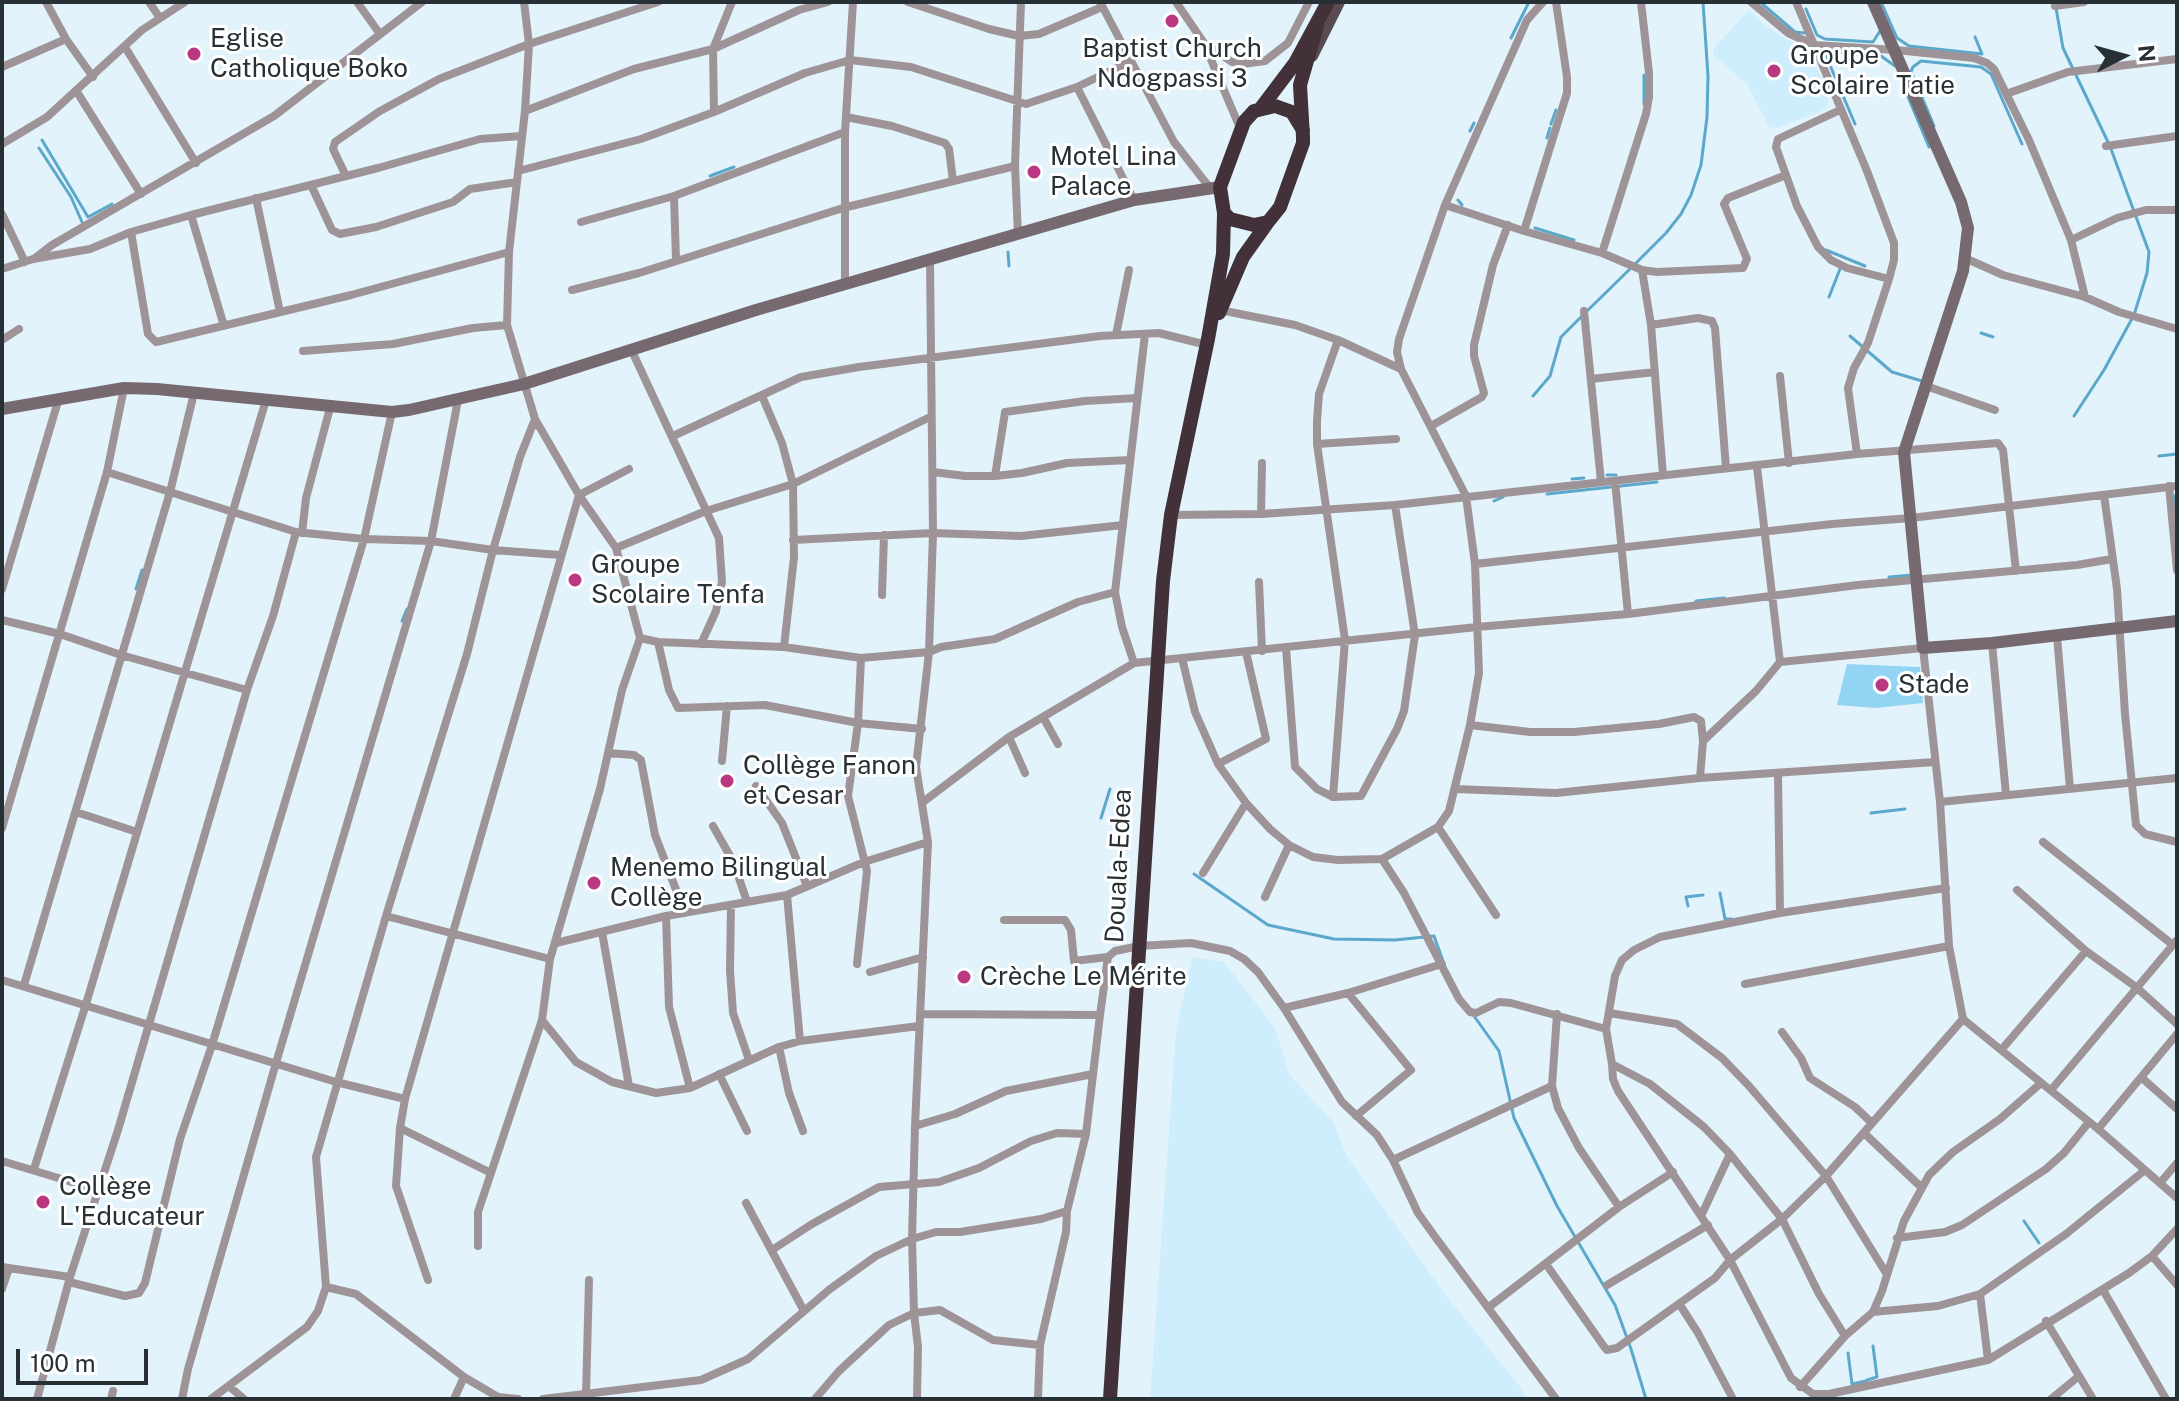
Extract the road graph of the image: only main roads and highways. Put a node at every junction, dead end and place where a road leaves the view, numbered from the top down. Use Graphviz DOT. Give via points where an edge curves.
graph roads {
  1 [pos="1319,2"];
  2 [pos="1328,2"];
  3 [pos="1339,2"];
  4 [pos="1873,2"];
  5 [pos="1299,68"];
  6 [pos="1261,108"];
  7 [pos="1303,130"];
  8 [pos="1215,187"];
  9 [pos="1224,213"];
  10 [pos="1268,222"];
  11 [pos="1208,342"];
  12 [pos="2,409"];
  13 [pos="2177,621"];
  14 [pos="1110,1399"];
  1 -- 5 [label="main road"];
  2 -- 5 [label="highway"];
  3 -- 5 [label="main road"];
  4 -- 13 [label="main road" via="1968,228 1967,259 1904,452 1923,648"];
  5 -- 6 [label="highway"];
  5 -- 7 [label="highway"];
  6 -- 7 [label="highway" via="1292,112"];
  6 -- 8 [label="highway" via="1240,128"];
  7 -- 10 [label="highway" via="1280,207"];
  8 -- 9 [label="highway"];
  8 -- 12 [label="main road" via="1134,200 458,400 392,412 124,388"];
  9 -- 10 [label="highway" via="1241,223"];
  9 -- 11 [label="highway" via="1223,254"];
  10 -- 11 [label="highway" via="1243,257"];
  11 -- 14 [label="highway, Douala-Edea" via="1171,515 1156,660"];
}
